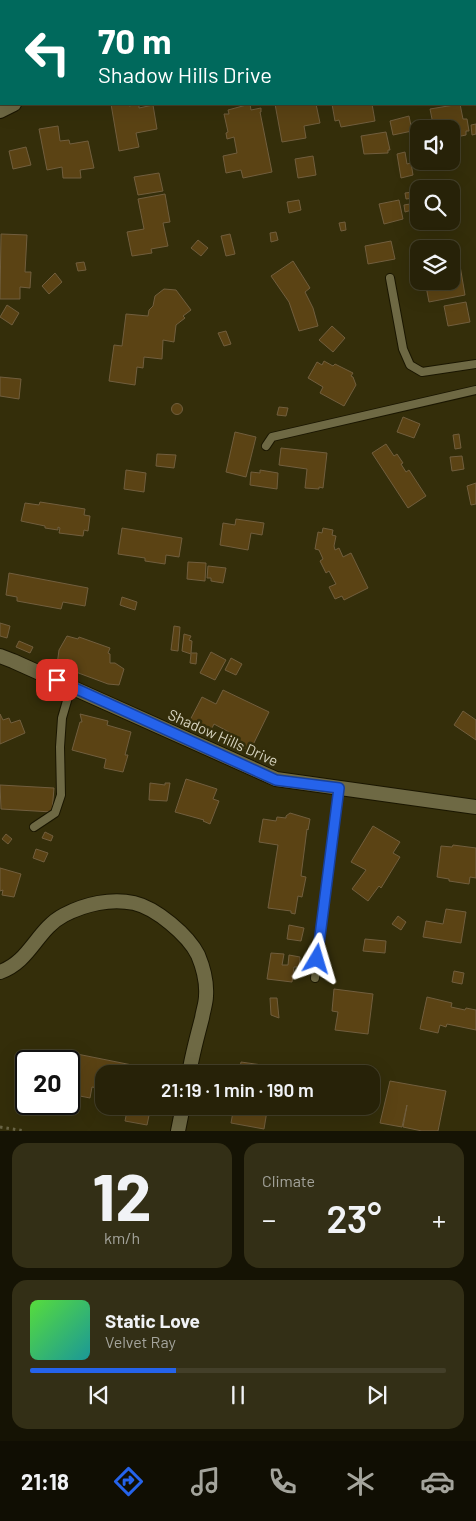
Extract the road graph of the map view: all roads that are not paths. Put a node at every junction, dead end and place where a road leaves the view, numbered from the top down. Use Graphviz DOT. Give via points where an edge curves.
graph roads {
  1 [pos="12,105"];
  2 [pos="0,111"];
  3 [pos="390,278"];
  4 [pos="476,364"];
  5 [pos="476,390"];
  6 [pos="266,446"];
  7 [pos="0,656"];
  8 [pos="71,687"];
  9 [pos="339,788"];
  10 [pos="476,808"];
  11 [pos="34,827"];
  12 [pos="0,972"];
  13 [pos="315,978"];
  14 [pos="191,1065"];
  15 [pos="181,1115"];
  16 [pos="178,1131"];
  1 -- 2 [label="street"];
  3 -- 4 [label="lane" via="403,349 410,365 422,372"];
  5 -- 6 [label="lane" via="272,437"];
  7 -- 8 [label="street, Shadow Hills Drive"];
  8 -- 9 [label="street, Shadow Hills Drive" via="276,780"];
  8 -- 11 [label="lane" via="62,718 61,795 55,813"];
  9 -- 10 [label="street, Shadow Hills Drive"];
  9 -- 13 [label="lane"];
  12 -- 14 [label="street" via="20,961 44,930 62,916 87,905 134,903 157,912 197,953 203,970 206,996"];
  15 -- 16 [label="street"];
}
